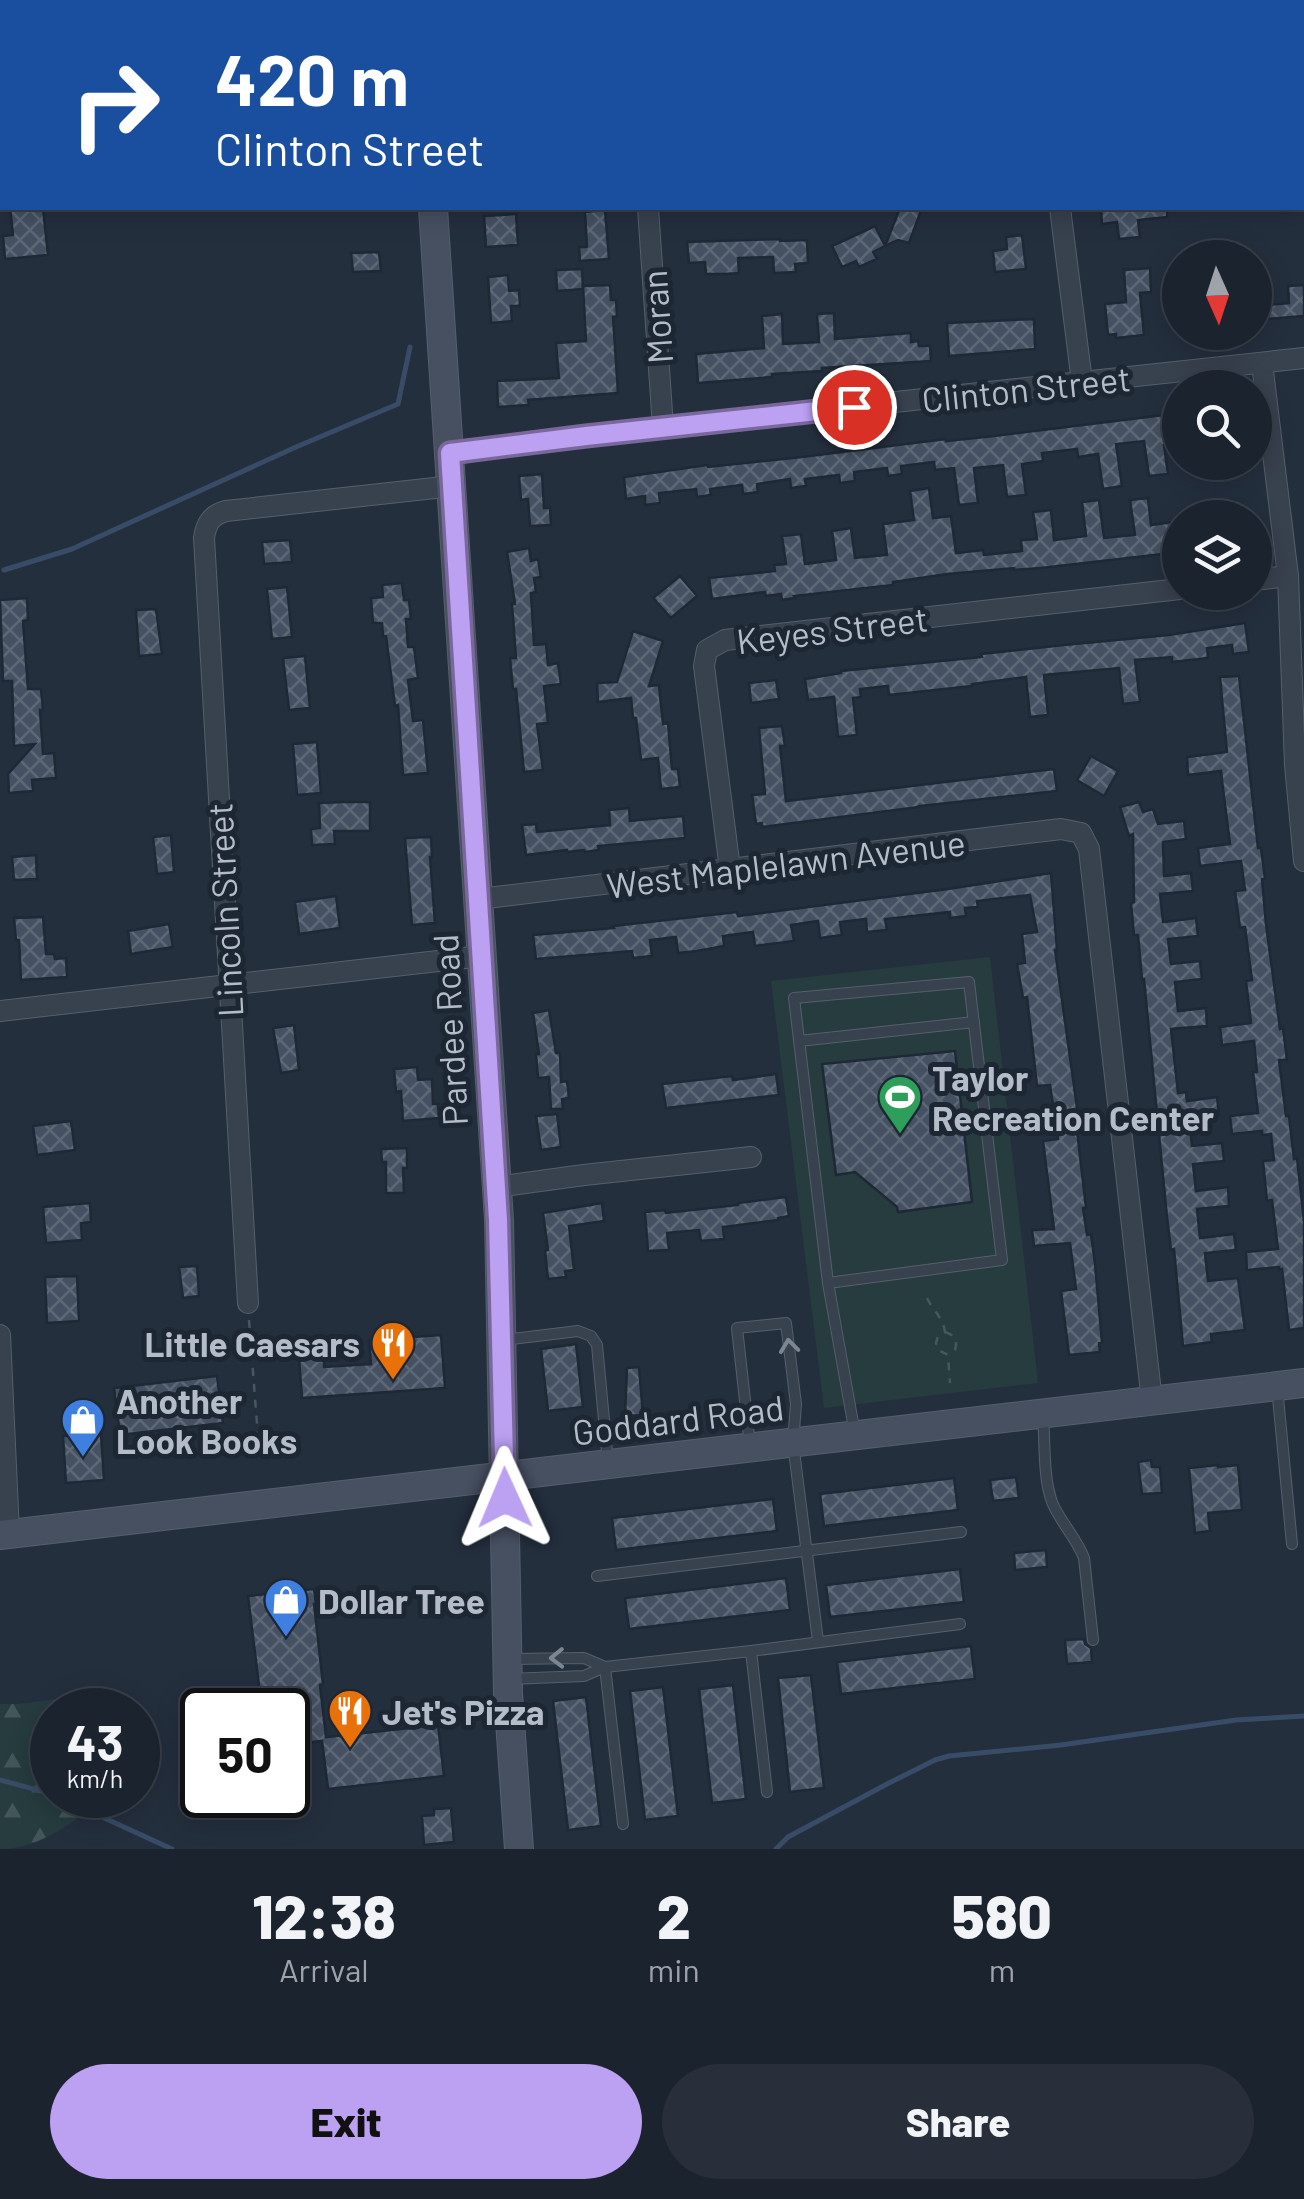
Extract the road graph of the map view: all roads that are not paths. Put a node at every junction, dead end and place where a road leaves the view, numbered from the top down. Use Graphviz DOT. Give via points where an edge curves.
graph roads {
  1 [pos="434,210"];
  2 [pos="648,210"];
  3 [pos="1060,210"];
  4 [pos="1304,358"];
  5 [pos="1262,363"];
  6 [pos="1082,382"];
  7 [pos="664,427"];
  8 [pos="450,453"];
  9 [pos="453,486"];
  10 [pos="1288,576"];
  11 [pos="1272,578"];
  12 [pos="1162,591"];
  13 [pos="1304,861"];
  14 [pos="730,869"];
  15 [pos="479,900"];
  16 [pos="482,956"];
  17 [pos="229,984"];
  18 [pos="0,1011"];
  19 [pos="974,1022"];
  20 [pos="799,1040"];
  21 [pos="750,1156"];
  22 [pos="496,1187"];
  23 [pos="828,1283"];
  24 [pos="248,1303"];
  25 [pos="0,1335"];
  26 [pos="502,1340"];
  27 [pos="1290,1385"];
  28 [pos="1152,1401"];
  29 [pos="1043,1414"];
  30 [pos="856,1436"];
  31 [pos="793,1443"];
  32 [pos="750,1448"];
  33 [pos="3,1460"];
  34 [pos="608,1464"];
  35 [pos="505,1476"];
  36 [pos="961,1532"];
  37 [pos="5,1534"];
  38 [pos="1292,1544"];
  39 [pos="805,1551"];
  40 [pos="598,1576"];
  41 [pos="960,1624"];
  42 [pos="1093,1640"];
  43 [pos="818,1641"];
  44 [pos="751,1651"];
  45 [pos="605,1667"];
  46 [pos="508,1669"];
  47 [pos="767,1792"];
  48 [pos="623,1824"];
  49 [pos="518,1849"];
  1 -- 8 [label="main road, Pardee Road"];
  2 -- 7 [label="street, Moran"];
  3 -- 6 [label="street"];
  4 -- 5 [label="street, Clinton Street"];
  5 -- 6 [label="street, Clinton Street"];
  5 -- 10 [label="street"];
  6 -- 7 [label="street, Clinton Street"];
  7 -- 8 [label="street, Clinton Street"];
  8 -- 9 [label="main road, Pardee Road"];
  9 -- 15 [label="main road, Pardee Road"];
  9 -- 17 [label="street, Lincoln Street" via="226,511 206,527"];
  10 -- 11 [label="street"];
  10 -- 13 [label="street"];
  12 -- 14 [label="street, Keyes Street" via="716,643 704,666"];
  14 -- 15 [label="street, West Maplelawn Avenue"];
  14 -- 28 [label="street, West Maplelawn Avenue" via="1061,829 1081,832"];
  15 -- 16 [label="main road, Pardee Road"];
  16 -- 17 [label="street"];
  16 -- 22 [label="main road, Pardee Road"];
  17 -- 18 [label="street"];
  17 -- 24 [label="street, Lincoln Street"];
  19 -- 20 [label="lane"];
  19 -- 20 [label="lane" via="969,982 794,998"];
  19 -- 23 [label="lane" via="1002,1260"];
  20 -- 23 [label="lane"];
  21 -- 22 [label="street"];
  22 -- 26 [label="main road, Pardee Road"];
  23 -- 30 [label="lane"];
  25 -- 33 [label="street"];
  26 -- 34 [label="lane" via="578,1331 591,1336"];
  26 -- 35 [label="main road, Pardee Road"];
  27 -- 28 [label="main road, Goddard Road"];
  27 -- 38 [label="lane"];
  28 -- 29 [label="main road, Goddard Road"];
  29 -- 30 [label="main road, Goddard Road"];
  29 -- 42 [label="lane" via="1051,1498 1084,1558"];
  30 -- 31 [label="main road, Goddard Road"];
  31 -- 32 [label="main road, Goddard Road"];
  31 -- 32 [label="lane, one-way" via="796,1404 786,1322 738,1328"];
  31 -- 39 [label="lane"];
  32 -- 34 [label="main road, Goddard Road"];
  33 -- 37 [label="street"];
  34 -- 35 [label="main road, Goddard Road"];
  35 -- 37 [label="main road, Goddard Road"];
  35 -- 46 [label="main road, Pardee Road"];
  36 -- 39 [label="lane"];
  39 -- 40 [label="lane"];
  39 -- 43 [label="lane"];
  41 -- 43 [label="lane"];
  43 -- 44 [label="lane"];
  44 -- 45 [label="lane"];
  44 -- 47 [label="lane"];
  45 -- 46 [label="lane" via="584,1676"];
  45 -- 46 [label="lane, one-way" via="584,1658"];
  45 -- 48 [label="lane"];
  46 -- 49 [label="main road, Pardee Road"];
}
